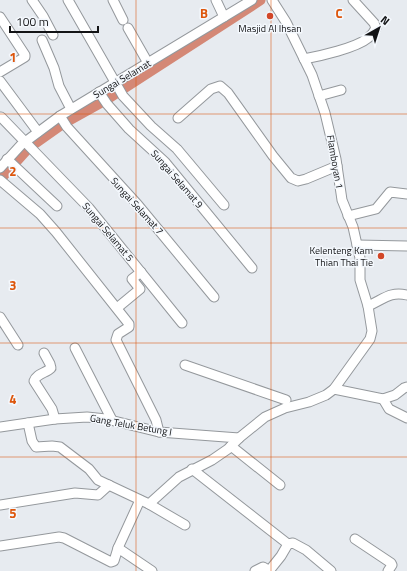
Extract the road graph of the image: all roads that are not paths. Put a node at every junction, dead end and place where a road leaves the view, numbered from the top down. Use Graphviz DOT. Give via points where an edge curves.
graph roads {
  1 [pos="32,0"];
  2 [pos="68,0"];
  3 [pos="113,0"];
  4 [pos="216,0"];
  5 [pos="252,0"];
  6 [pos="353,0"];
  7 [pos="273,1"];
  8 [pos="0,17"];
  9 [pos="224,17"];
  10 [pos="53,35"];
  11 [pos="42,40"];
  12 [pos="304,59"];
  13 [pos="148,63"];
  14 [pos="0,72"];
  15 [pos="0,81"];
  16 [pos="119,88"];
  17 [pos="341,90"];
  18 [pos="319,96"];
  19 [pos="103,98"];
  20 [pos="72,109"];
  21 [pos="1,117"];
  22 [pos="178,118"];
  23 [pos="63,121"];
  24 [pos="38,132"];
  25 [pos="29,146"];
  26 [pos="6,164"];
  27 [pos="337,166"];
  28 [pos="2,182"];
  29 [pos="407,194"];
  30 [pos="224,205"];
  31 [pos="57,206"];
  32 [pos="348,216"];
  33 [pos="357,245"];
  34 [pos="407,246"];
  35 [pos="252,268"];
  36 [pos="141,272"];
  37 [pos="407,295"];
  38 [pos="214,297"];
  39 [pos="368,306"];
  40 [pos="117,308"];
  41 [pos="0,316"];
  42 [pos="182,324"];
  43 [pos="18,346"];
  44 [pos="75,348"];
  45 [pos="44,353"];
  46 [pos="184,365"];
  47 [pos="407,387"];
  48 [pos="334,388"];
  49 [pos="383,399"];
  50 [pos="286,401"];
  51 [pos="407,418"];
  52 [pos="54,419"];
  53 [pos="112,420"];
  54 [pos="28,423"];
  55 [pos="0,427"];
  56 [pos="159,432"];
  57 [pos="239,438"];
  58 [pos="231,446"];
  59 [pos="192,470"];
  60 [pos="109,485"];
  61 [pos="280,485"];
  62 [pos="140,500"];
  63 [pos="149,504"];
  64 [pos="0,505"];
  65 [pos="185,525"];
  66 [pos="355,539"];
  67 [pos="288,544"];
  68 [pos="0,546"];
  69 [pos="118,548"];
  70 [pos="152,571"];
  71 [pos="254,571"];
  72 [pos="270,571"];
  73 [pos="331,571"];
  74 [pos="388,571"];
  1 -- 10 [label="street"];
  2 -- 16 [label="street"];
  3 -- 13 [label="street"];
  4 -- 9 [label="street"];
  5 -- 9 [label="street, Sungai Selamat"];
  6 -- 12 [label="street" via="374,23 376,28 373,34 354,45"];
  7 -- 12 [label="street, Flamboyan 1"];
  8 -- 14 [label="street" via="25,55"];
  9 -- 13 [label="street, Sungai Selamat"];
  11 -- 20 [label="street" via="59,86"];
  12 -- 18 [label="street, Flamboyan 1"];
  13 -- 16 [label="street, Sungai Selamat"];
  15 -- 24 [label="street"];
  16 -- 19 [label="street, Sungai Selamat"];
  16 -- 30 [label="street" via="145,120 181,154"];
  17 -- 18 [label="street"];
  18 -- 27 [label="street, Flamboyan 1"];
  19 -- 20 [label="street, Sungai Selamat"];
  19 -- 35 [label="street, Sungai Selamat 9" via="129,129 165,162"];
  20 -- 23 [label="street, Sungai Selamat"];
  21 -- 25 [label="street, Sungai Selamat 5"];
  22 -- 27 [label="street" via="211,89 220,86 294,180 306,179"];
  23 -- 24 [label="street, Sungai Selamat"];
  23 -- 38 [label="street, Sungai Selamat 7" via="138,205"];
  24 -- 25 [label="street, Sungai Selamat"];
  25 -- 26 [label="street, Sungai Selamat"];
  25 -- 36 [label="street, Sungai Selamat 5" via="89,208"];
  26 -- 31 [label="street"];
  27 -- 32 [label="street, Flamboyan 1" via="342,200"];
  28 -- 40 [label="street" via="40,214"];
  29 -- 32 [label="street" via="390,192 376,209"];
  32 -- 33 [label="street, Flamboyan 1"];
  33 -- 34 [label="street"];
  33 -- 39 [label="street, Flamboyan 1" via="360,280"];
  36 -- 40 [label="street" via="132,279 140,289"];
  36 -- 42 [label="street, Sungai Selamat 5"];
  37 -- 39 [label="street" via="388,295"];
  39 -- 48 [label="street, Flamboyan 1" via="372,331 370,339"];
  40 -- 56 [label="street" via="129,326 118,334 116,340 156,420"];
  41 -- 43 [label="street"];
  44 -- 53 [label="street"];
  45 -- 52 [label="street" via="51,368 34,381 52,409"];
  46 -- 50 [label="street"];
  47 -- 49 [label="street"];
  48 -- 49 [label="street"];
  48 -- 50 [label="street" via="309,402"];
  49 -- 51 [label="street" via="389,409"];
  50 -- 57 [label="street"];
  52 -- 53 [label="street, Gang Teluk Betung I" via="87,417"];
  52 -- 54 [label="street, Gang Teluk Betung I"];
  53 -- 56 [label="street, Gang Teluk Betung I"];
  54 -- 55 [label="street, Gang Teluk Betung I"];
  54 -- 60 [label="street" via="36,447 60,447 89,469 98,480"];
  56 -- 57 [label="street, Gang Teluk Betung I"];
  57 -- 58 [label="street"];
  58 -- 59 [label="street"];
  58 -- 61 [label="street"];
  59 -- 63 [label="street" via="179,477"];
  59 -- 67 [label="street"];
  60 -- 62 [label="street"];
  60 -- 64 [label="street" via="98,495 75,493"];
  62 -- 63 [label="street"];
  62 -- 69 [label="street"];
  63 -- 65 [label="street"];
  66 -- 74 [label="street" via="391,563"];
  67 -- 72 [label="street"];
  67 -- 73 [label="street" via="299,546"];
  68 -- 69 [label="street" via="59,537 111,562 114,561"];
  69 -- 70 [label="street"];
  71 -- 72 [label="street" via="263,567"];
}
